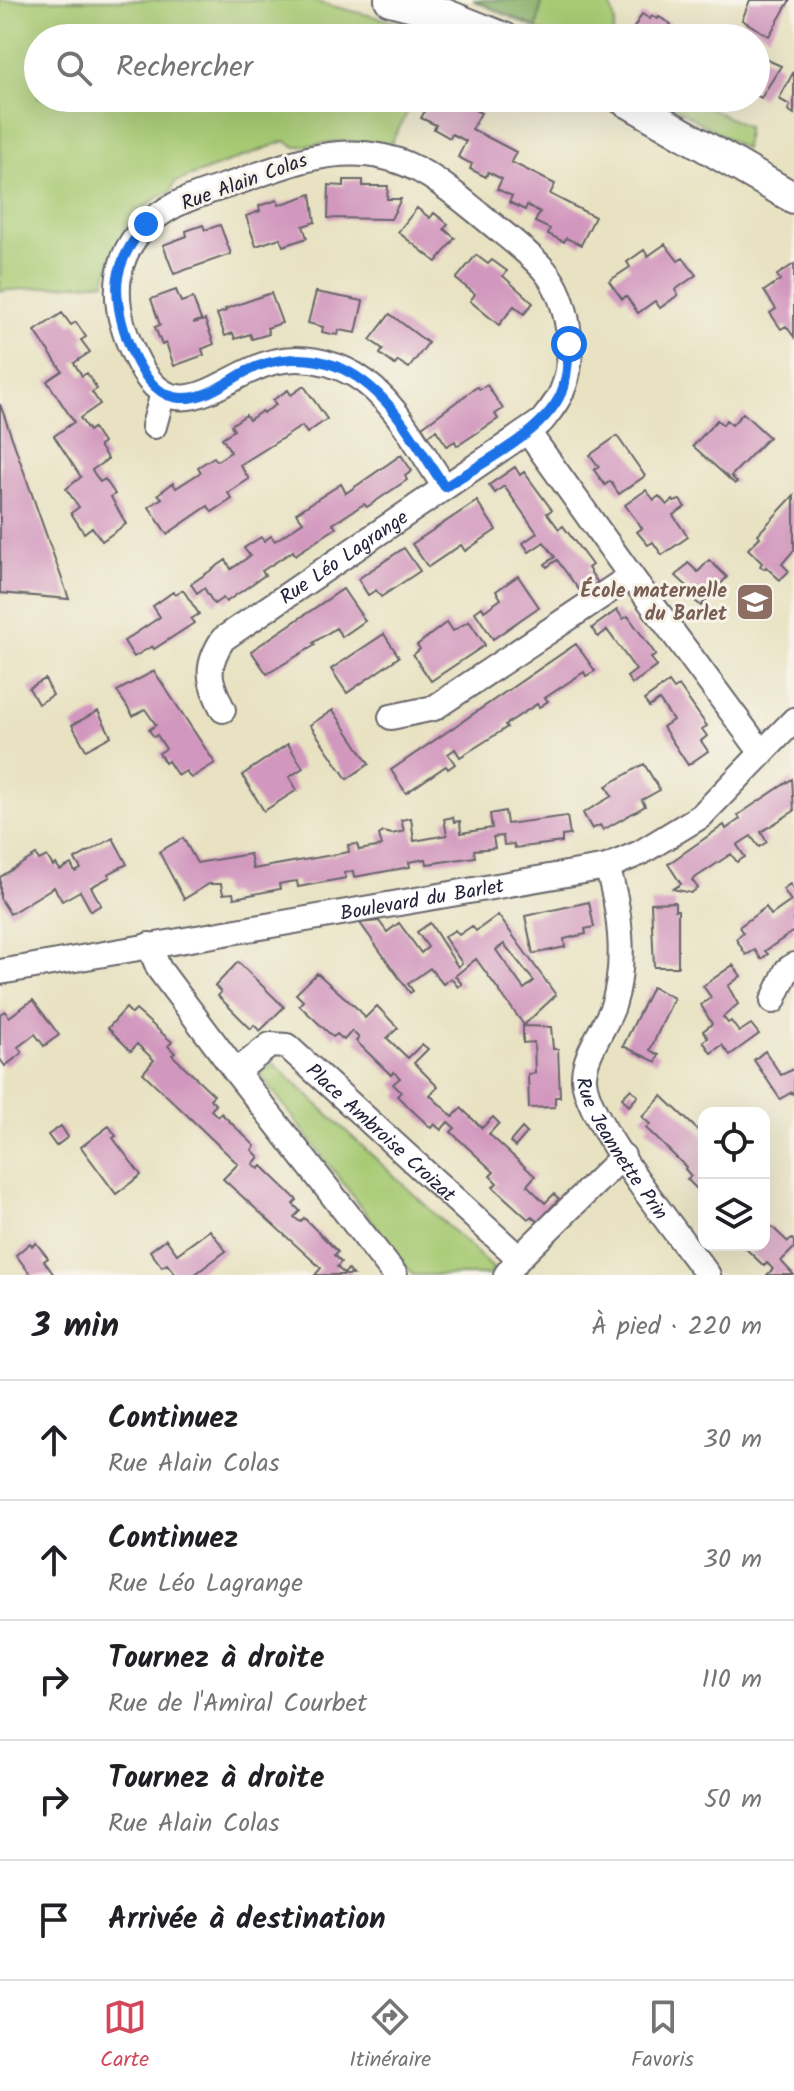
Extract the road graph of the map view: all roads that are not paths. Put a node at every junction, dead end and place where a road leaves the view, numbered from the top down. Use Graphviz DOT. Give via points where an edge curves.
graph roads {
  1 [pos="390,0"];
  2 [pos="469,24"];
  3 [pos="645,112"];
  4 [pos="794,198"];
  5 [pos="163,393"];
  6 [pos="154,426"];
  7 [pos="528,432"];
  8 [pos="445,487"];
  9 [pos="631,576"];
  10 [pos="223,710"];
  11 [pos="391,717"];
  12 [pos="793,724"];
  13 [pos="762,753"];
  14 [pos="607,867"];
  15 [pos="149,945"];
  16 [pos="794,965"];
  17 [pos="0,972"];
  18 [pos="773,1001"];
  19 [pos="236,1072"];
  20 [pos="623,1156"];
  21 [pos="512,1267"];
  22 [pos="395,1275"];
  23 [pos="708,1275"];
  1 -- 2 [label="street"];
  3 -- 4 [label="street"];
  5 -- 6 [label="street"];
  5 -- 7 [label="street, Rue Alain Colas" via="139,366 118,313 122,260 146,224 178,203 317,155 362,153 429,175 534,259 555,286 567,324 568,364 554,406"];
  5 -- 8 [label="street" via="206,394 272,362 314,360 335,366 389,404"];
  7 -- 8 [label="street, Rue Léo Lagrange"];
  7 -- 9 [label="street"];
  8 -- 10 [label="street, Rue Léo Lagrange" via="223,639 209,668"];
  9 -- 11 [label="street" via="434,708"];
  9 -- 13 [label="street"];
  12 -- 13 [label="street, Boulevard du Barlet"];
  13 -- 14 [label="street, Boulevard du Barlet" via="701,816"];
  14 -- 15 [label="street, Boulevard du Barlet"];
  14 -- 20 [label="street, Rue Jeannette Prin" via="621,958 613,1005 593,1044 584,1079 597,1117"];
  15 -- 17 [label="street, Boulevard du Barlet"];
  15 -- 19 [label="street" via="159,969"];
  16 -- 18 [label="street"];
  19 -- 21 [label="street, Place Ambroise Croizat" via="270,1045 287,1046"];
  19 -- 22 [label="street"];
  20 -- 21 [label="street, Place Ambroise Croizat"];
  20 -- 23 [label="street, Rue Jeannette Prin"];
}
